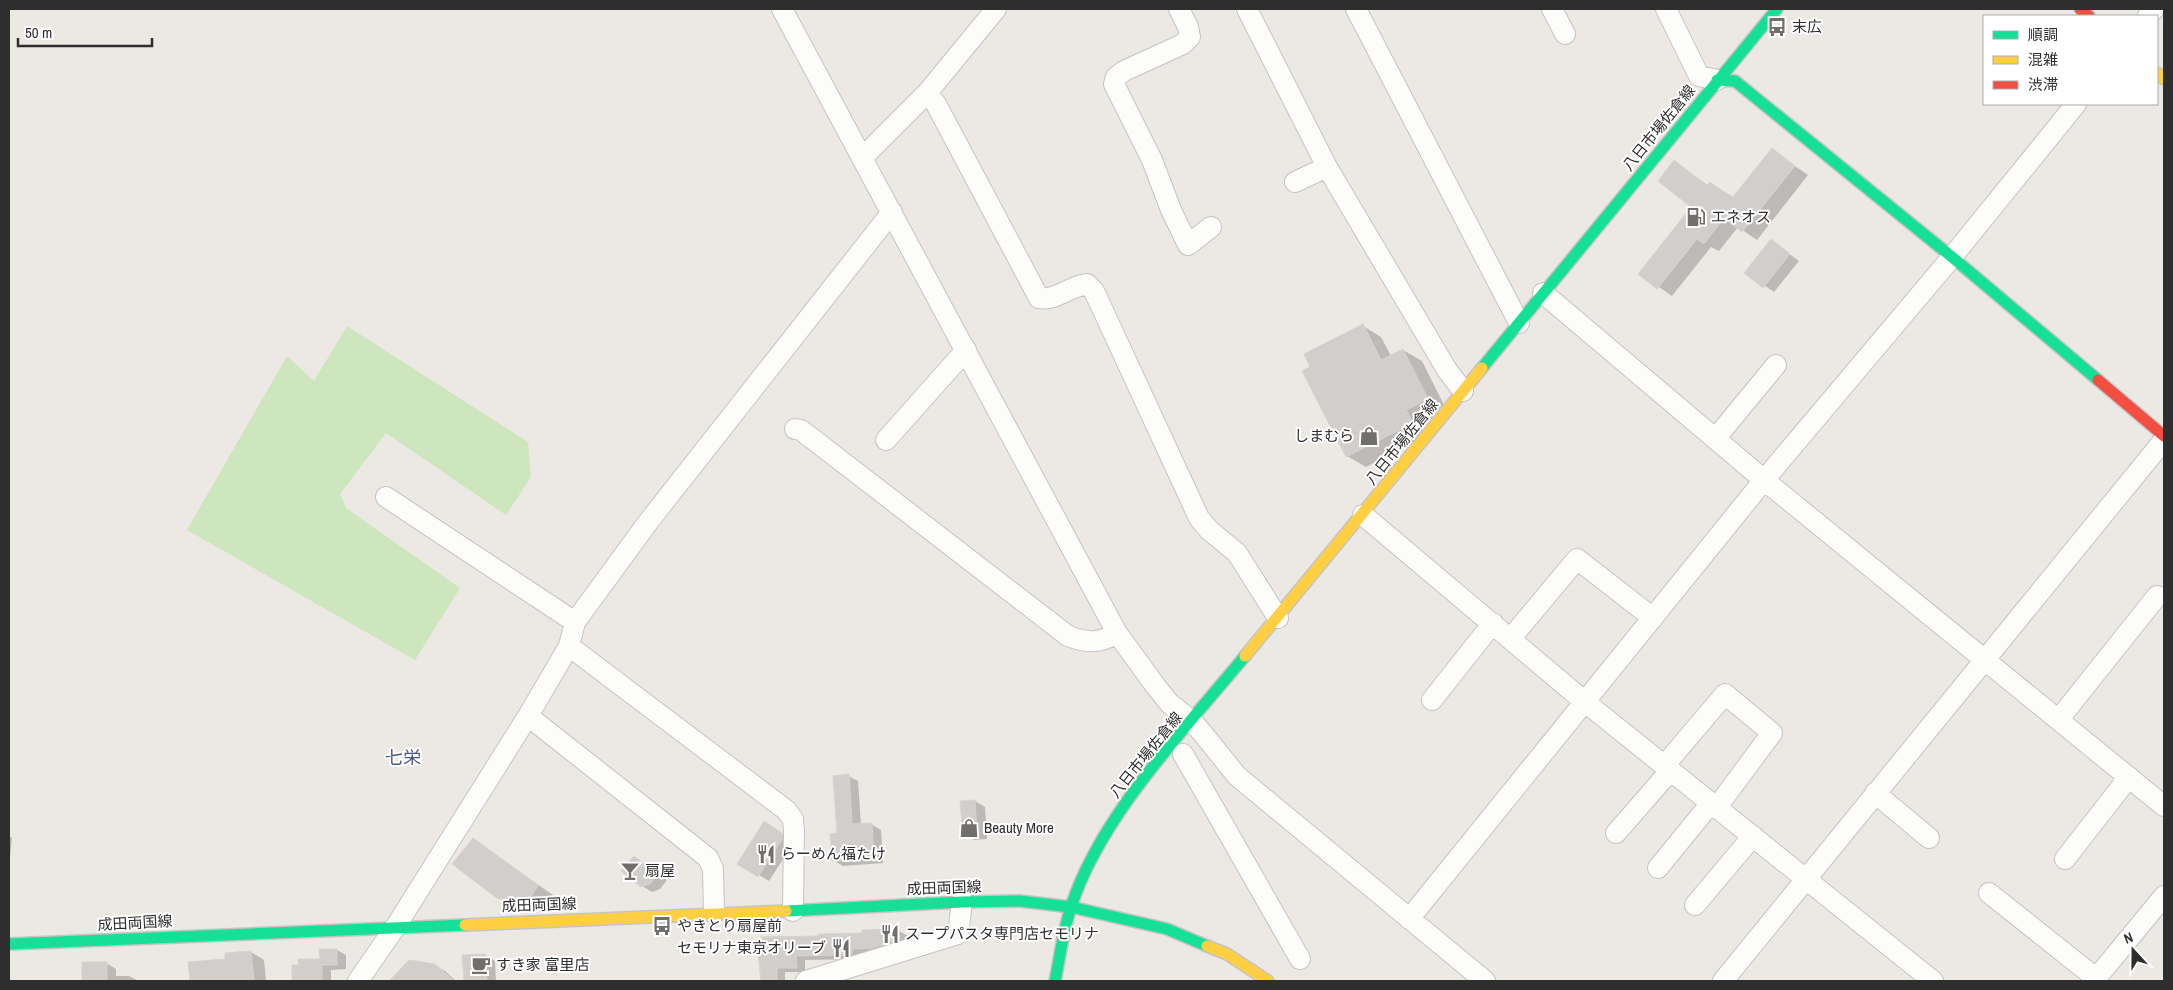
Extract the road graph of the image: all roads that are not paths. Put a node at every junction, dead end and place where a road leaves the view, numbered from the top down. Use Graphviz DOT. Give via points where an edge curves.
graph roads {
  1 [pos="782,9"];
  2 [pos="996,9"];
  3 [pos="1179,9"];
  4 [pos="1247,9"];
  5 [pos="1356,9"];
  6 [pos="1552,9"];
  7 [pos="1666,9"];
  8 [pos="1777,9"];
  9 [pos="1565,34"];
  10 [pos="1717,80"];
  11 [pos="927,93"];
  12 [pos="2075,105"];
  13 [pos="862,158"];
  14 [pos="1327,167"];
  15 [pos="1295,182"];
  16 [pos="892,212"];
  17 [pos="1211,227"];
  18 [pos="1952,257"];
  19 [pos="1543,293"];
  20 [pos="1519,323"];
  21 [pos="966,350"];
  22 [pos="1776,364"];
  23 [pos="1463,390"];
  24 [pos="795,429"];
  25 [pos="2164,436"];
  26 [pos="1715,439"];
  27 [pos="886,440"];
  28 [pos="2164,440"];
  29 [pos="1764,480"];
  30 [pos="386,497"];
  31 [pos="1363,515"];
  32 [pos="2157,596"];
  33 [pos="1278,618"];
  34 [pos="1652,618"];
  35 [pos="575,622"];
  36 [pos="1494,623"];
  37 [pos="1117,633"];
  38 [pos="1511,638"];
  39 [pos="569,646"];
  40 [pos="1984,659"];
  41 [pos="1432,700"];
  42 [pos="1585,702"];
  43 [pos="528,716"];
  44 [pos="2059,719"];
  45 [pos="1192,721"];
  46 [pos="1183,754"];
  47 [pos="1668,768"];
  48 [pos="2129,777"];
  49 [pos="1876,793"];
  50 [pos="1714,805"];
  51 [pos="2164,806"];
  52 [pos="1616,833"];
  53 [pos="1753,836"];
  54 [pos="1929,838"];
  55 [pos="2065,859"];
  56 [pos="1658,868"];
  57 [pos="1805,879"];
  58 [pos="1989,893"];
  59 [pos="2164,896"];
  60 [pos="962,902"];
  61 [pos="1695,905"];
  62 [pos="1071,907"];
  63 [pos="793,911"];
  64 [pos="714,913"];
  65 [pos="1409,919"];
  66 [pos="396,926"];
  67 [pos="9,944"];
  68 [pos="1300,959"];
  69 [pos="1476,978"];
  70 [pos="2096,980"];
  71 [pos="358,981"];
  72 [pos="806,981"];
  73 [pos="1055,981"];
  74 [pos="1268,981"];
  75 [pos="1723,981"];
  76 [pos="1933,981"];
  1 -- 13 [label="street"];
  2 -- 11 [label="street"];
  3 -- 17 [label="street" via="1190,37 1178,47 1124,71 1116,77 1114,84 1152,160 1170,210 1188,245"];
  4 -- 14 [label="street"];
  5 -- 20 [label="street"];
  6 -- 9 [label="street"];
  7 -- 10 [label="street" via="1699,76"];
  8 -- 10 [label="main road, 八日市場佐倉線"];
  10 -- 18 [label="main road" via="1735,81"];
  10 -- 19 [label="main road, 八日市場佐倉線"];
  11 -- 13 [label="street"];
  11 -- 33 [label="street" via="936,104 1039,298 1049,300 1087,284 1094,291 1198,518 1237,553"];
  12 -- 18 [label="street"];
  13 -- 16 [label="street"];
  14 -- 15 [label="street"];
  14 -- 23 [label="street" via="1447,370"];
  16 -- 21 [label="street"];
  16 -- 35 [label="street" via="649,521"];
  18 -- 25 [label="main road"];
  18 -- 29 [label="street"];
  19 -- 20 [label="main road, 八日市場佐倉線"];
  19 -- 26 [label="street"];
  20 -- 23 [label="main road, 八日市場佐倉線"];
  21 -- 27 [label="street"];
  21 -- 37 [label="street"];
  22 -- 26 [label="street"];
  23 -- 31 [label="main road, 八日市場佐倉線"];
  24 -- 37 [label="street" via="1068,636 1092,643 1104,641"];
  26 -- 29 [label="street"];
  28 -- 40 [label="street"];
  29 -- 34 [label="street"];
  29 -- 40 [label="street"];
  30 -- 35 [label="street"];
  31 -- 33 [label="main road, 八日市場佐倉線"];
  31 -- 36 [label="street"];
  32 -- 44 [label="street"];
  33 -- 45 [label="main road, 八日市場佐倉線"];
  34 -- 38 [label="street" via="1577,558"];
  34 -- 42 [label="street"];
  35 -- 39 [label="street"];
  36 -- 38 [label="street"];
  36 -- 41 [label="street"];
  37 -- 45 [label="street" via="1166,699"];
  38 -- 42 [label="street"];
  39 -- 43 [label="street"];
  39 -- 63 [label="street" via="786,810 793,819 794,831"];
  40 -- 44 [label="street"];
  40 -- 49 [label="street"];
  42 -- 47 [label="street"];
  42 -- 65 [label="street"];
  43 -- 64 [label="street" via="708,858 713,869"];
  43 -- 66 [label="street"];
  44 -- 48 [label="street"];
  45 -- 62 [label="main road, 八日市場佐倉線" via="1136,788 1112,823"];
  45 -- 65 [label="street" via="1238,776"];
  46 -- 68 [label="street"];
  47 -- 50 [label="street"];
  47 -- 50 [label="street" via="1725,694 1772,732"];
  47 -- 52 [label="street"];
  48 -- 51 [label="street"];
  48 -- 55 [label="street"];
  49 -- 54 [label="street"];
  49 -- 57 [label="street"];
  50 -- 53 [label="street"];
  50 -- 56 [label="street"];
  53 -- 57 [label="street"];
  53 -- 61 [label="street"];
  57 -- 75 [label="street"];
  57 -- 76 [label="street"];
  58 -- 70 [label="street"];
  59 -- 70 [label="street"];
  60 -- 62 [label="main road, 成田両国線" via="1020,901"];
  60 -- 63 [label="main road, 成田両国線"];
  60 -- 72 [label="street" via="958,934"];
  62 -- 73 [label="main road"];
  62 -- 74 [label="main road, 成田両国線" via="1167,930 1227,954"];
  63 -- 64 [label="main road, 成田両国線"];
  64 -- 66 [label="main road, 成田両国線"];
  65 -- 69 [label="street"];
  66 -- 67 [label="main road, 成田両国線"];
  66 -- 71 [label="street"];
}
